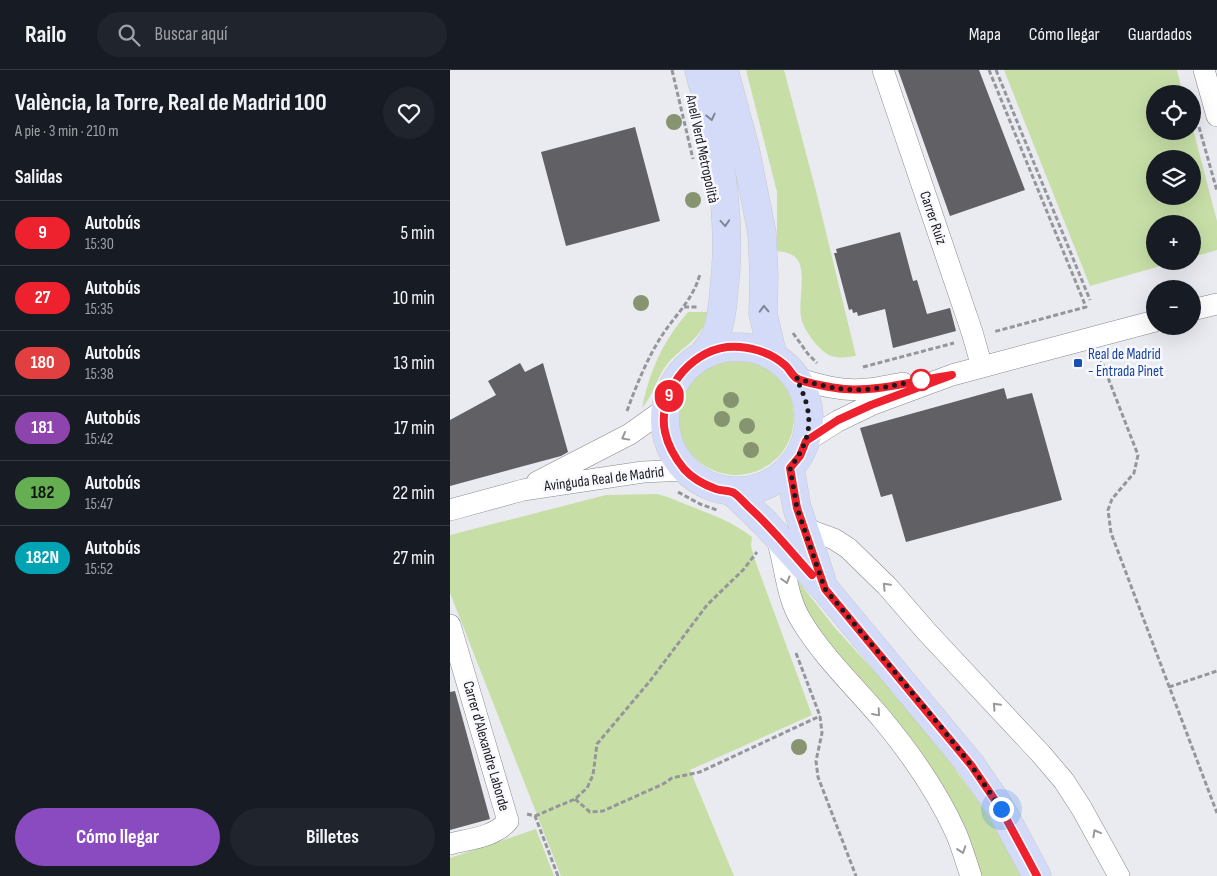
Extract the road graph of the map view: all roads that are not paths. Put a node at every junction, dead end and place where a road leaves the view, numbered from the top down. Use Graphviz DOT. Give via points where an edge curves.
graph roads {
  1 [pos="699,70"];
  2 [pos="724,70"];
  3 [pos="739,70"];
  4 [pos="883,70"];
  5 [pos="1204,70"];
  6 [pos="1207,118"];
  7 [pos="762,233"];
  8 [pos="1217,304"];
  9 [pos="1201,308"];
  10 [pos="1146,323"];
  11 [pos="703,355"];
  12 [pos="773,356"];
  13 [pos="982,367"];
  14 [pos="952,375"];
  15 [pos="796,378"];
  16 [pos="665,409"];
  17 [pos="806,441"];
  18 [pos="790,468"];
  19 [pos="680,480"];
  20 [pos="523,490"];
  21 [pos="727,501"];
  22 [pos="450,510"];
  23 [pos="803,526"];
  24 [pos="763,543"];
  25 [pos="825,589"];
  26 [pos="450,625"];
  27 [pos="450,844"];
  28 [pos="971,876"];
  29 [pos="1037,876"];
  30 [pos="1120,876"];
  1 -- 11 [label="main road, one-way" via="717,143 727,249 719,322 715,336"];
  2 -- 7 [label="main road" via="745,148"];
  3 -- 7 [label="main road" via="761,153"];
  4 -- 13 [label="street, Carrer Ruiz"];
  5 -- 6 [label="street"];
  12 -- 7 [label="main road, one-way" via="763,314"];
  8 -- 9 [label="street"];
  10 -- 13 [label="street"];
  11 -- 12 [label="main road" via="726,347 750,348"];
  11 -- 16 [label="main road" via="685,368 672,387"];
  12 -- 15 [label="main road"];
  13 -- 14 [label="street"];
  14 -- 15 [label="street" via="866,389 844,389"];
  14 -- 17 [label="street" via="871,405 838,420"];
  15 -- 17 [label="main road" via="806,398 809,419"];
  16 -- 19 [label="main road" via="665,431"];
  16 -- 20 [label="street, Avinguda Real de Madrid, one-way" via="630,434"];
  17 -- 18 [label="main road"];
  18 -- 21 [label="main road" via="774,482"];
  18 -- 23 [label="main road"];
  19 -- 20 [label="street, Avinguda Real de Madrid" via="642,472"];
  19 -- 21 [label="main road" via="700,481 716,489"];
  20 -- 22 [label="street, Avinguda Real de Madrid"];
  21 -- 24 [label="main road"];
  23 -- 25 [label="main road"];
  30 -- 23 [label="street, one-way" via="1064,781 1041,754 848,548"];
  24 -- 25 [label="main road"];
  24 -- 28 [label="street, one-way" via="780,548 790,597 801,621 819,647 914,758 957,835"];
  25 -- 29 [label="main road" via="971,765 1001,809"];
  26 -- 27 [label="street, Carrer d'Alexandre Laborde" via="501,826"];
}
